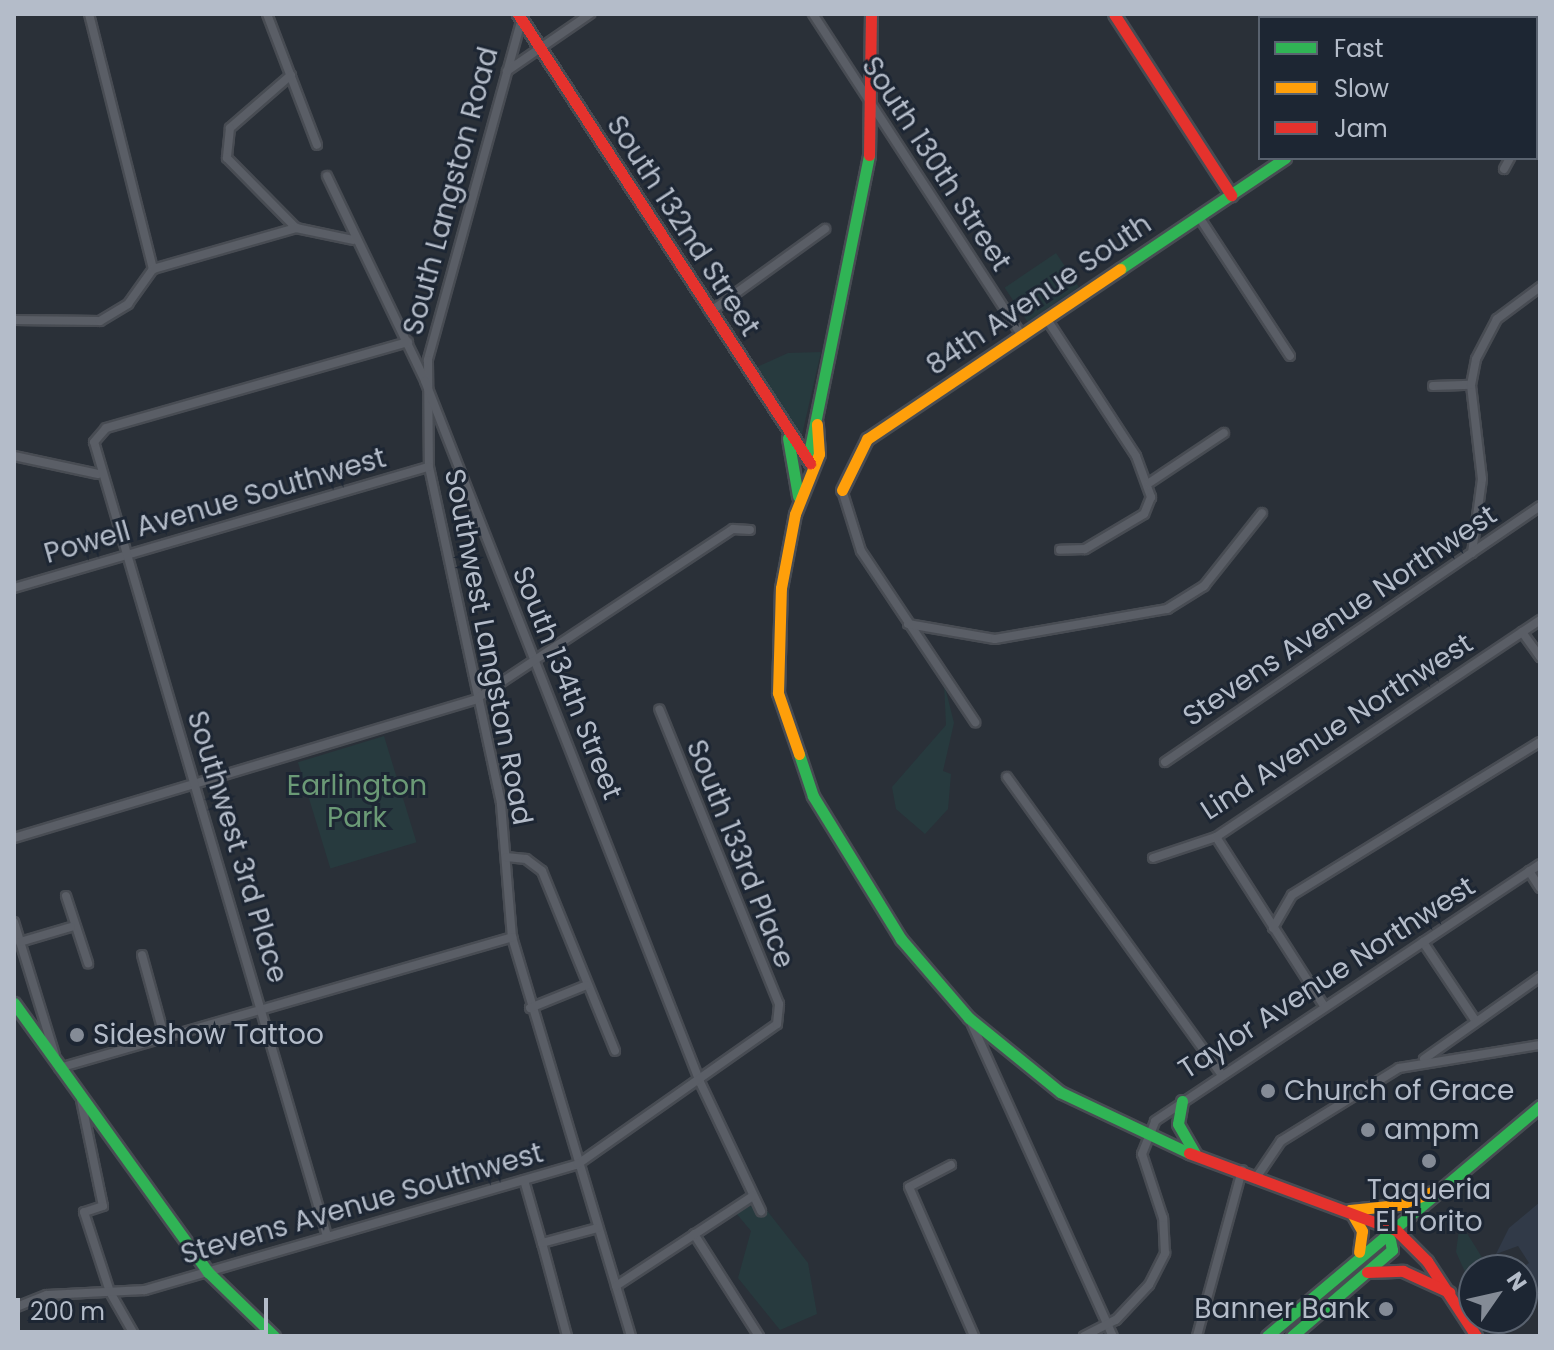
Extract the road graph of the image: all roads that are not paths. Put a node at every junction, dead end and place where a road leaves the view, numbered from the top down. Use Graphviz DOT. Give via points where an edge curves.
graph roads {
  1 [pos="89,14"];
  2 [pos="267,14"];
  3 [pos="590,14"];
  4 [pos="813,14"];
  5 [pos="871,14"];
  6 [pos="1114,14"];
  7 [pos="521,16"];
  8 [pos="539,46"];
  9 [pos="507,72"];
  10 [pos="291,75"];
  11 [pos="875,111"];
  12 [pos="317,145"];
  13 [pos="1282,160"];
  14 [pos="1509,160"];
  15 [pos="1504,169"];
  16 [pos="327,176"];
  17 [pos="1231,195"];
  18 [pos="1199,217"];
  19 [pos="296,228"];
  20 [pos="825,229"];
  21 [pos="353,240"];
  22 [pos="153,269"];
  23 [pos="1540,287"];
  24 [pos="710,312"];
  25 [pos="14,320"];
  26 [pos="1048,321"];
  27 [pos="1023,337"];
  28 [pos="408,342"];
  29 [pos="1290,356"];
  30 [pos="425,381"];
  31 [pos="1471,385"];
  32 [pos="1433,386"];
  33 [pos="786,431"];
  34 [pos="1224,433"];
  35 [pos="14,456"];
  36 [pos="810,463"];
  37 [pos="429,467"];
  38 [pos="98,474"];
  39 [pos="1149,483"];
  40 [pos="842,490"];
  41 [pos="799,500"];
  42 [pos="1540,506"];
  43 [pos="1262,513"];
  44 [pos="750,530"];
  45 [pos="1060,550"];
  46 [pos="128,553"];
  47 [pos="1472,553"];
  48 [pos="14,588"];
  49 [pos="1540,620"];
  50 [pos="908,624"];
  51 [pos="1522,632"];
  52 [pos="1540,657"];
  53 [pos="536,661"];
  54 [pos="476,699"];
  55 [pos="659,709"];
  56 [pos="975,722"];
  57 [pos="1540,742"];
  58 [pos="1165,762"];
  59 [pos="1007,777"];
  60 [pos="193,782"];
  61 [pos="1216,837"];
  62 [pos="14,838"];
  63 [pos="506,857"];
  64 [pos="1153,858"];
  65 [pos="1540,864"];
  66 [pos="1529,871"];
  67 [pos="1540,888"];
  68 [pos="66,896"];
  69 [pos="14,922"];
  70 [pos="71,927"];
  71 [pos="1273,928"];
  72 [pos="512,937"];
  73 [pos="20,942"];
  74 [pos="1423,942"];
  75 [pos="142,955"];
  76 [pos="88,963"];
  77 [pos="1540,977"];
  78 [pos="587,985"];
  79 [pos="14,1003"];
  80 [pos="1324,1006"];
  81 [pos="530,1008"];
  82 [pos="263,1010"];
  83 [pos="782,1014"];
  84 [pos="969,1018"];
  85 [pos="1475,1020"];
  86 [pos="165,1039"];
  87 [pos="1540,1045"];
  88 [pos="615,1051"];
  89 [pos="1424,1060"];
  90 [pos="60,1071"];
  91 [pos="1221,1074"];
  92 [pos="700,1082"];
  93 [pos="81,1100"];
  94 [pos="1182,1101"];
  95 [pos="1540,1106"];
  96 [pos="1146,1137"];
  97 [pos="1195,1154"];
  98 [pos="578,1164"];
  99 [pos="951,1165"];
  100 [pos="1242,1169"];
  101 [pos="1258,1175"];
  102 [pos="524,1180"];
  103 [pos="1452,1184"];
  104 [pos="753,1196"];
  105 [pos="1350,1210"];
  106 [pos="761,1211"];
  107 [pos="598,1228"];
  108 [pos="694,1234"];
  109 [pos="327,1236"];
  110 [pos="1394,1236"];
  111 [pos="542,1243"];
  112 [pos="1355,1258"];
  113 [pos="208,1272"];
  114 [pos="1367,1272"];
  115 [pos="616,1286"];
  116 [pos="110,1292"];
  117 [pos="1449,1292"];
  118 [pos="14,1308"];
  119 [pos="1110,1324"];
  120 [pos="135,1336"];
  121 [pos="274,1336"];
  122 [pos="567,1336"];
  123 [pos="631,1336"];
  124 [pos="759,1336"];
  125 [pos="974,1336"];
  126 [pos="1084,1336"];
  127 [pos="1113,1336"];
  128 [pos="1197,1336"];
  129 [pos="1267,1336"];
  130 [pos="1292,1336"];
  131 [pos="1476,1336"];
  1 -- 22 [label="street"];
  2 -- 10 [label="street"];
  3 -- 8 [label="street"];
  4 -- 11 [label="street, South 130th Street"];
  5 -- 11 [label="main road"];
  6 -- 17 [label="main road"];
  7 -- 8 [label="main road, South 132nd Street"];
  7 -- 9 [label="street, South Langston Road"];
  8 -- 9 [label="street"];
  8 -- 24 [label="main road, South 132nd Street"];
  9 -- 30 [label="street, South Langston Road"];
  10 -- 12 [label="street"];
  10 -- 19 [label="street" via="230,128 225,149 231,167"];
  11 -- 27 [label="street, South 130th Street"];
  11 -- 36 [label="main road" via="853,273 817,424 805,448"];
  13 -- 17 [label="main road, 84th Avenue South"];
  14 -- 15 [label="street"];
  16 -- 21 [label="street, South 134th Street"];
  17 -- 18 [label="main road, 84th Avenue South"];
  18 -- 26 [label="main road, 84th Avenue South"];
  18 -- 29 [label="street"];
  19 -- 21 [label="street"];
  19 -- 22 [label="street"];
  20 -- 24 [label="street"];
  21 -- 28 [label="street, South 134th Street" via="372,260"];
  22 -- 25 [label="street" via="128,304 100,321"];
  23 -- 31 [label="street" via="1490,330"];
  24 -- 33 [label="main road, South 132nd Street"];
  26 -- 27 [label="main road, 84th Avenue South"];
  26 -- 39 [label="street"];
  27 -- 40 [label="main road, 84th Avenue South" via="867,439"];
  28 -- 30 [label="street, South 134th Street"];
  28 -- 38 [label="street, Southwest 3rd Place" via="106,428 95,436"];
  30 -- 37 [label="street, Southwest Langston Road"];
  30 -- 53 [label="street, South 134th Street"];
  31 -- 32 [label="street"];
  31 -- 47 [label="street" via="1482,479"];
  33 -- 36 [label="main road, South 132nd Street"];
  33 -- 41 [label="main road"];
  34 -- 39 [label="street"];
  35 -- 38 [label="street"];
  36 -- 41 [label="main road"];
  37 -- 46 [label="street, Powell Avenue Southwest"];
  37 -- 54 [label="street, Southwest Langston Road"];
  38 -- 46 [label="street, Southwest 3rd Place"];
  39 -- 45 [label="street" via="1144,514 1085,549"];
  40 -- 50 [label="street" via="848,525"];
  41 -- 84 [label="main road" via="776,651 778,693 796,759 901,939"];
  42 -- 47 [label="street, Stevens Avenue Northwest"];
  43 -- 50 [label="street" via="1204,586 1167,609 995,639"];
  44 -- 53 [label="street" via="733,529"];
  46 -- 48 [label="street, Powell Avenue Southwest"];
  46 -- 60 [label="street, Southwest 3rd Place"];
  47 -- 58 [label="street, Stevens Avenue Northwest"];
  49 -- 51 [label="street, Lind Avenue Northwest"];
  50 -- 56 [label="street"];
  51 -- 52 [label="street"];
  51 -- 61 [label="street, Lind Avenue Northwest"];
  53 -- 54 [label="street"];
  53 -- 92 [label="street, South 134th Street"];
  54 -- 60 [label="street"];
  54 -- 63 [label="street, Southwest Langston Road" via="496,772"];
  55 -- 83 [label="street, South 133rd Place"];
  57 -- 71 [label="street" via="1292,895"];
  59 -- 91 [label="street"];
  60 -- 62 [label="street"];
  60 -- 82 [label="street, Southwest 3rd Place"];
  61 -- 64 [label="street, Lind Avenue Northwest"];
  61 -- 71 [label="street"];
  63 -- 72 [label="street, Southwest Langston Road"];
  63 -- 78 [label="street" via="526,859 542,871"];
  65 -- 66 [label="street, Taylor Avenue Northwest"];
  66 -- 67 [label="street"];
  66 -- 74 [label="street, Taylor Avenue Northwest"];
  68 -- 70 [label="street"];
  69 -- 73 [label="street"];
  70 -- 73 [label="street"];
  70 -- 76 [label="street"];
  71 -- 80 [label="street"];
  72 -- 81 [label="street, Southwest Langston Road"];
  72 -- 82 [label="street"];
  73 -- 90 [label="street"];
  74 -- 80 [label="street, Taylor Avenue Northwest"];
  74 -- 85 [label="street"];
  75 -- 86 [label="street"];
  77 -- 85 [label="street"];
  78 -- 81 [label="street"];
  78 -- 88 [label="street"];
  79 -- 90 [label="main road"];
  80 -- 91 [label="street, Taylor Avenue Northwest"];
  81 -- 98 [label="street, Southwest Langston Road"];
  82 -- 86 [label="street"];
  82 -- 109 [label="street, Southwest 3rd Place"];
  83 -- 92 [label="street, Stevens Avenue Southwest"];
  84 -- 96 [label="main road" via="1060,1092"];
  84 -- 119 [label="street"];
  85 -- 89 [label="street"];
  86 -- 90 [label="street"];
  87 -- 89 [label="street"];
  89 -- 101 [label="street" via="1375,1079 1281,1141"];
  90 -- 93 [label="main road"];
  91 -- 94 [label="street, Taylor Avenue Northwest"];
  92 -- 98 [label="street, Stevens Avenue Southwest"];
  92 -- 104 [label="street, South 134th Street"];
  93 -- 113 [label="main road"];
  93 -- 116 [label="street" via="103,1206 84,1212"];
  94 -- 96 [label="street, Taylor Avenue Northwest"];
  94 -- 97 [label="main road" via="1178,1124"];
  95 -- 103 [label="main road"];
  96 -- 97 [label="main road"];
  96 -- 119 [label="street" via="1145,1175 1163,1218 1165,1253 1149,1285"];
  97 -- 100 [label="main road"];
  98 -- 102 [label="street, Stevens Avenue Southwest"];
  98 -- 107 [label="street, Southwest Langston Road"];
  99 -- 125 [label="street" via="909,1187"];
  100 -- 101 [label="main road"];
  100 -- 128 [label="street"];
  101 -- 105 [label="main road"];
  102 -- 109 [label="street, Stevens Avenue Southwest"];
  102 -- 111 [label="street"];
  103 -- 105 [label="main road" via="1398,1205"];
  103 -- 110 [label="main road"];
  104 -- 106 [label="street, South 134th Street"];
  104 -- 108 [label="street"];
  105 -- 110 [label="main road"];
  105 -- 112 [label="main road" via="1363,1237"];
  107 -- 111 [label="street"];
  107 -- 115 [label="street, Southwest Langston Road"];
  108 -- 115 [label="street"];
  108 -- 124 [label="street"];
  109 -- 113 [label="street, Stevens Avenue Southwest"];
  110 -- 112 [label="main road" via="1376,1239"];
  110 -- 114 [label="main road" via="1392,1250"];
  110 -- 117 [label="main road"];
  111 -- 122 [label="street"];
  112 -- 129 [label="main road"];
  113 -- 116 [label="street, Stevens Avenue Southwest"];
  113 -- 121 [label="main road"];
  114 -- 117 [label="main road" via="1403,1271"];
  114 -- 130 [label="main road"];
  115 -- 123 [label="street, Southwest Langston Road"];
  116 -- 118 [label="street, Stevens Avenue Southwest" via="47,1295"];
  116 -- 120 [label="street"];
  117 -- 131 [label="main road"];
  119 -- 126 [label="street"];
  119 -- 127 [label="street"];
}
